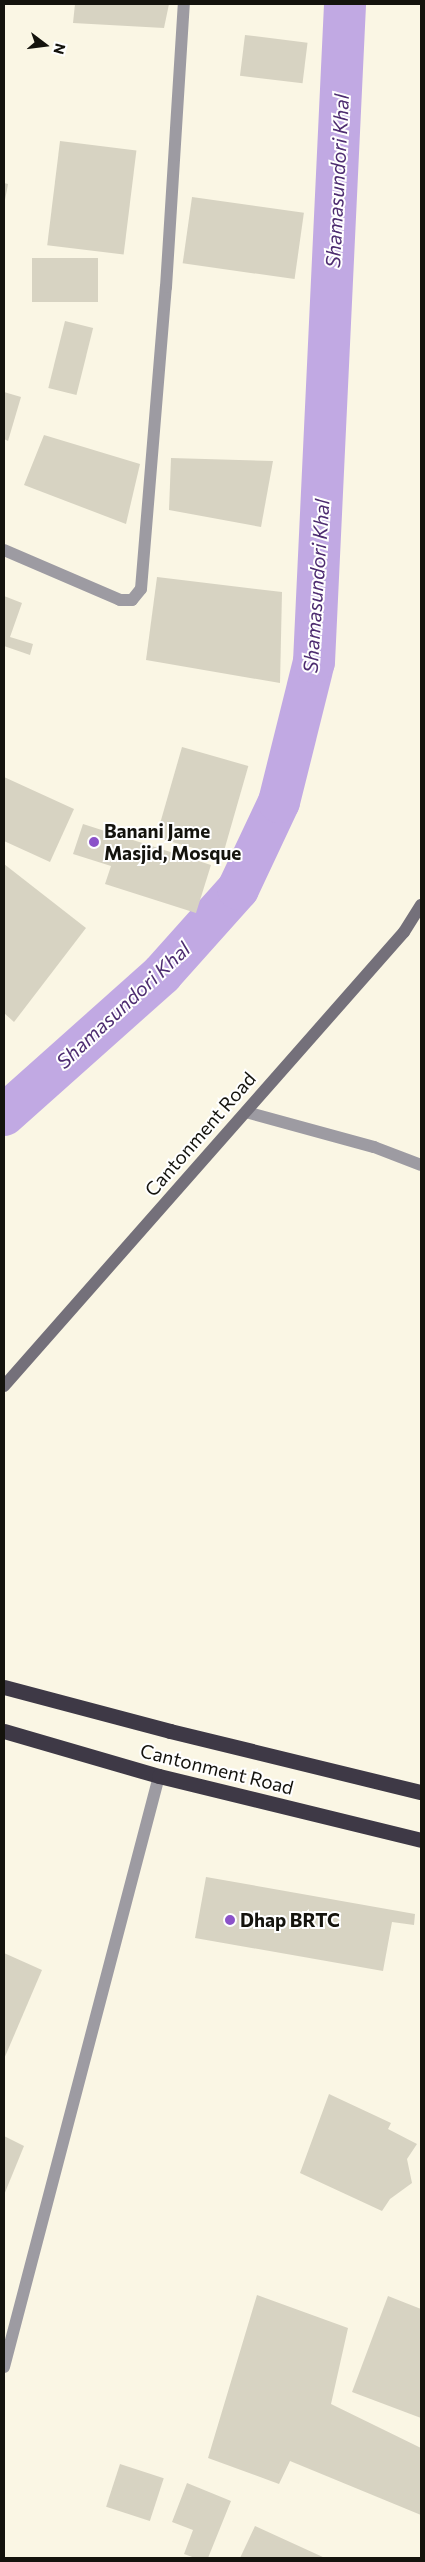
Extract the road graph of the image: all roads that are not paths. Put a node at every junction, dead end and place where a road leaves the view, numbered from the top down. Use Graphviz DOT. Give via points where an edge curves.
graph roads {
  1 [pos="184,4"];
  2 [pos="4,550"];
  3 [pos="421,904"];
  4 [pos="246,1112"];
  5 [pos="421,1164"];
  6 [pos="4,1386"];
  7 [pos="4,1687"];
  8 [pos="4,1731"];
  9 [pos="158,1776"];
  10 [pos="421,1792"];
  11 [pos="421,1840"];
  12 [pos="4,2367"];
  1 -- 2 [label="street" via="166,287 141,589 132,600 120,600"];
  3 -- 4 [label="street, Cantonment Road" via="404,932"];
  4 -- 5 [label="street" via="374,1147"];
  4 -- 6 [label="street, Cantonment Road"];
  7 -- 10 [label="highway, Cantonment Road"];
  8 -- 9 [label="highway, Cantonment Road"];
  9 -- 11 [label="highway, Cantonment Road"];
  9 -- 12 [label="street"];
}
